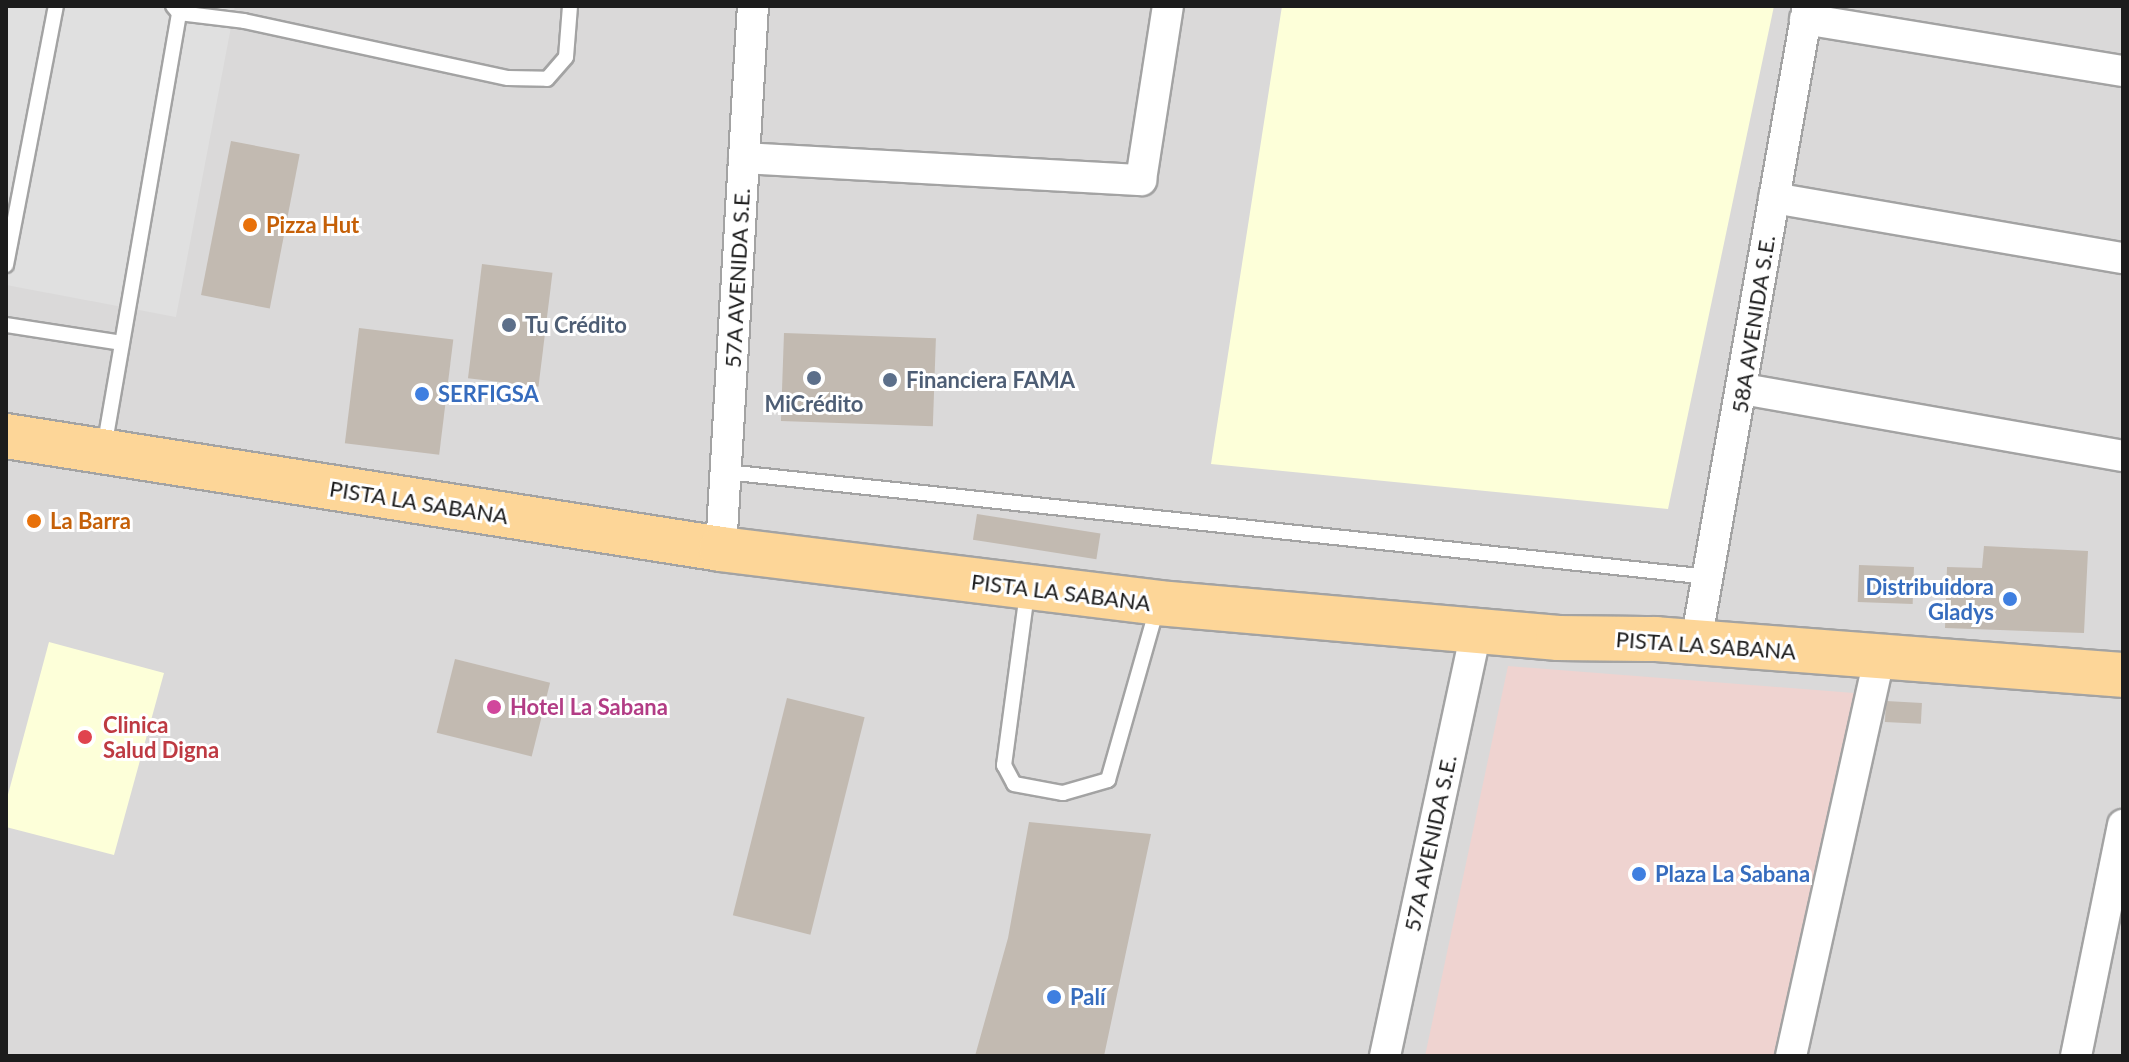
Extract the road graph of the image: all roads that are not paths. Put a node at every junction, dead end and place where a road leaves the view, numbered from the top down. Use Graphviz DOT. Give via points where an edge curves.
graph roads {
  1 [pos="56,6"];
  2 [pos="570,6"];
  3 [pos="753,6"];
  4 [pos="1168,6"];
  5 [pos="176,9"];
  6 [pos="1806,12"];
  7 [pos="245,14"];
  8 [pos="2123,71"];
  9 [pos="744,158"];
  10 [pos="1774,198"];
  11 [pos="2123,258"];
  12 [pos="6,265"];
  13 [pos="6,325"];
  14 [pos="122,343"];
  15 [pos="1743,389"];
  16 [pos="6,436"];
  17 [pos="103,453"];
  18 [pos="2123,456"];
  19 [pos="726,472"];
  20 [pos="721,549"];
  21 [pos="1708,577"];
  22 [pos="1028,588"];
  23 [pos="1158,603"];
  24 [pos="1476,631"];
  25 [pos="1696,642"];
  26 [pos="1879,659"];
  27 [pos="2123,675"];
  28 [pos="2123,825"];
  29 [pos="1385,1056"];
  30 [pos="1791,1056"];
  31 [pos="2076,1056"];
  1 -- 12 [label="lane"];
  2 -- 7 [label="lane" via="566,57 547,79 508,78"];
  3 -- 9 [label="street, 57A AVENIDA S.E."];
  4 -- 9 [label="street" via="1141,180"];
  5 -- 7 [label="lane"];
  5 -- 14 [label="lane"];
  6 -- 8 [label="street"];
  6 -- 10 [label="street, 58A AVENIDA S.E."];
  9 -- 19 [label="street, 57A AVENIDA S.E."];
  10 -- 11 [label="street"];
  10 -- 15 [label="street, 58A AVENIDA S.E."];
  13 -- 14 [label="lane"];
  14 -- 17 [label="lane"];
  15 -- 18 [label="street"];
  15 -- 21 [label="street, 58A AVENIDA S.E."];
  16 -- 17 [label="main road, PISTA LA SABANA"];
  17 -- 20 [label="main road, PISTA LA SABANA"];
  19 -- 20 [label="street, 57A AVENIDA S.E."];
  19 -- 21 [label="lane"];
  20 -- 22 [label="main road, PISTA LA SABANA"];
  21 -- 25 [label="street, 58A AVENIDA S.E."];
  22 -- 23 [label="main road, PISTA LA SABANA"];
  22 -- 23 [label="lane" via="1004,765 1014,784 1063,793 1108,780"];
  23 -- 24 [label="main road, PISTA LA SABANA"];
  24 -- 25 [label="main road, PISTA LA SABANA"];
  24 -- 29 [label="street, 57A AVENIDA S.E."];
  25 -- 26 [label="main road, PISTA LA SABANA"];
  26 -- 27 [label="main road, PISTA LA SABANA"];
  26 -- 30 [label="street"];
  28 -- 31 [label="street"];
}
